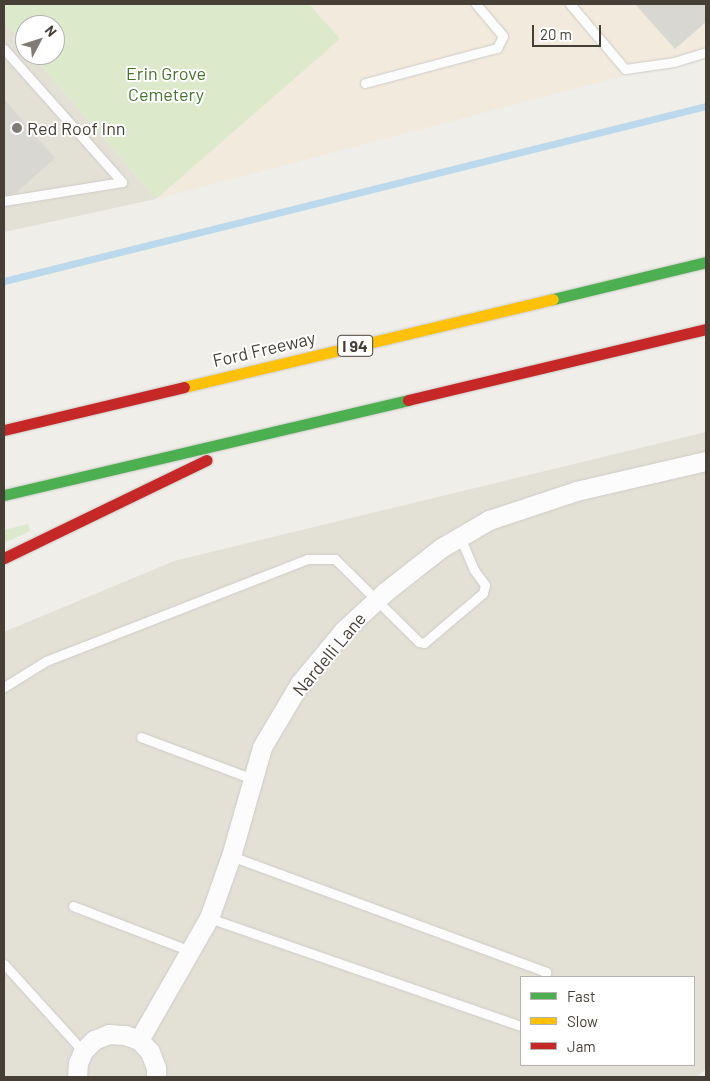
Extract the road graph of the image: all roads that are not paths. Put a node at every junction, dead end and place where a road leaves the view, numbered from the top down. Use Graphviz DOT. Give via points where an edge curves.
graph roads {
  1 [pos="476,4"];
  2 [pos="570,4"];
  3 [pos="4,50"];
  4 [pos="706,52"];
  5 [pos="365,83"];
  6 [pos="4,201"];
  7 [pos="706,262"];
  8 [pos="706,329"];
  9 [pos="4,430"];
  10 [pos="251,438"];
  11 [pos="706,461"];
  12 [pos="4,495"];
  13 [pos="460,537"];
  14 [pos="4,558"];
  15 [pos="376,600"];
  16 [pos="4,687"];
  17 [pos="141,737"];
  18 [pos="253,779"];
  19 [pos="231,856"];
  20 [pos="73,906"];
  21 [pos="209,918"];
  22 [pos="190,951"];
  23 [pos="4,964"];
  24 [pos="544,976"];
  25 [pos="520,1026"];
  26 [pos="139,1040"];
  27 [pos="83,1050"];
  28 [pos="76,1077"];
  29 [pos="156,1077"];
  1 -- 5 [label="lane" via="503,36 497,48"];
  2 -- 4 [label="lane" via="625,69 674,62"];
  3 -- 6 [label="lane" via="122,182"];
  7 -- 9 [label="highway, Ford Freeway / I 94"];
  8 -- 10 [label="highway"];
  10 -- 12 [label="highway"];
  10 -- 14 [label="highway"];
  11 -- 13 [label="street, Nardelli Lane" via="526,506 489,520"];
  13 -- 15 [label="street, Nardelli Lane" via="441,548"];
  13 -- 15 [label="lane" via="474,570 486,585 478,598 424,643 419,642"];
  15 -- 16 [label="lane" via="335,559 307,559 46,660"];
  15 -- 18 [label="street, Nardelli Lane" via="344,630 300,683 262,747"];
  17 -- 18 [label="lane"];
  18 -- 19 [label="street, Nardelli Lane"];
  19 -- 21 [label="street, Nardelli Lane"];
  19 -- 24 [label="lane" via="546,972"];
  20 -- 22 [label="lane"];
  21 -- 22 [label="street, Nardelli Lane"];
  21 -- 25 [label="lane"];
  22 -- 26 [label="street, Nardelli Lane"];
  23 -- 27 [label="lane"];
  26 -- 27 [label="street" via="125,1034 109,1034 94,1040"];
  26 -- 29 [label="street" via="150,1052"];
  27 -- 28 [label="street"];
}
